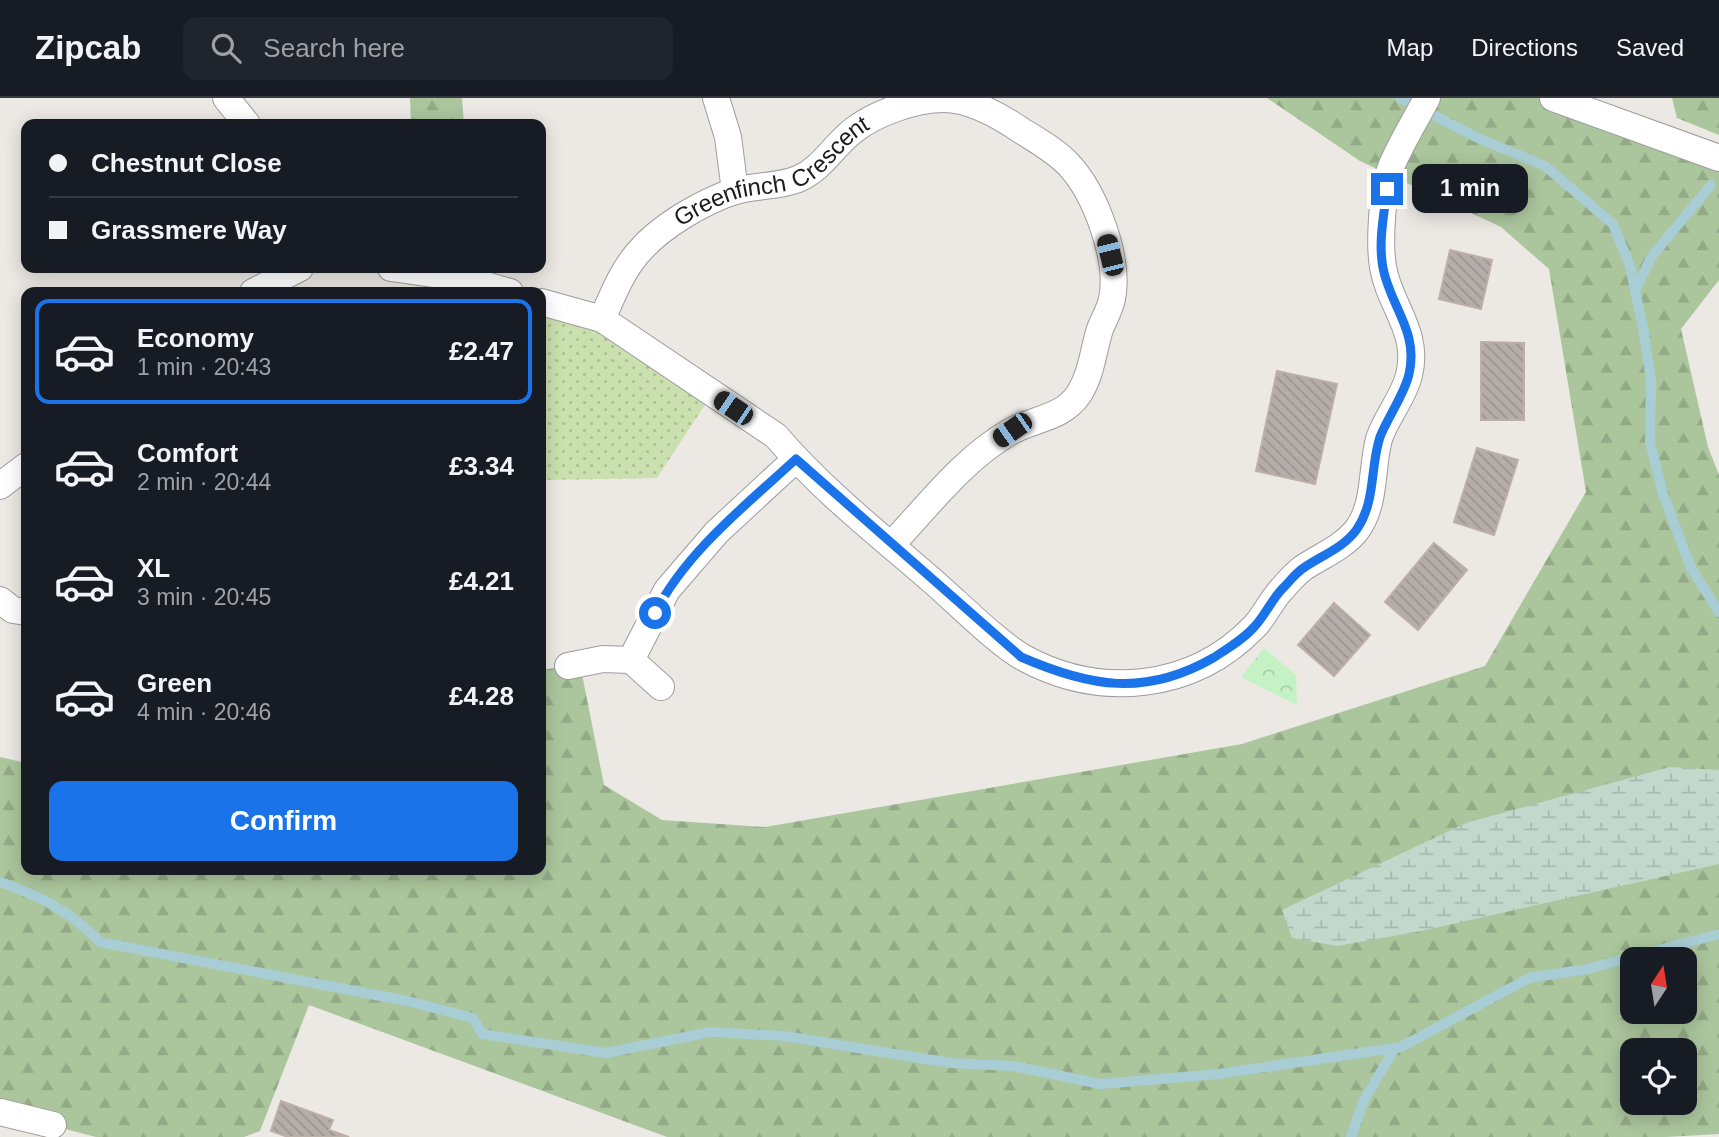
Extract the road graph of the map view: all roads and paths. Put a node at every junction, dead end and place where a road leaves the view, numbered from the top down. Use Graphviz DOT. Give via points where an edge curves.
graph roads {
  1 [pos="226,98"];
  2 [pos="716,98"];
  3 [pos="1427,98"];
  4 [pos="1553,98"];
  5 [pos="243,119"];
  6 [pos="1719,159"];
  7 [pos="735,191"];
  8 [pos="290,273"];
  9 [pos="426,273"];
  10 [pos="263,287"];
  11 [pos="492,287"];
  12 [pos="546,303"];
  13 [pos="602,319"];
  14 [pos="796,459"];
  15 [pos="21,470"];
  16 [pos="0,486"];
  17 [pos="891,545"];
  18 [pos="0,600"];
  19 [pos="21,611"];
  20 [pos="631,660"];
  21 [pos="568,666"];
  22 [pos="661,687"];
  23 [pos="0,1112"];
  24 [pos="53,1125"];
  1 -- 5 [label="street"];
  2 -- 7 [label="street" via="728,137"];
  3 -- 17 [label="street" via="1390,169 1382,229 1383,269 1406,322 1411,349 1409,376 1379,440 1368,508 1357,530 1333,551 1301,569 1255,627 1191,670 1162,680 1097,683 1021,657"];
  4 -- 6 [label="street"];
  7 -- 13 [label="street, Greenfinch Crescent" via="681,219 638,253 618,281"];
  7 -- 17 [label="street, Greenfinch Crescent" via="798,179 827,159 854,130 889,112 945,99 976,106 1044,145 1069,165 1098,207 1110,255 1112,298 1091,370 1077,396 1051,418 1012,430 978,454"];
  8 -- 10 [label="street"];
  9 -- 11 [label="street"];
  12 -- 13 [label="street"];
  13 -- 14 [label="street" via="776,436"];
  14 -- 17 [label="street"];
  14 -- 20 [label="street" via="718,532 667,590"];
  15 -- 16 [label="street"];
  18 -- 19 [label="street"];
  20 -- 21 [label="street" via="603,659"];
  20 -- 22 [label="street"];
  23 -- 24 [label="street"];
}
